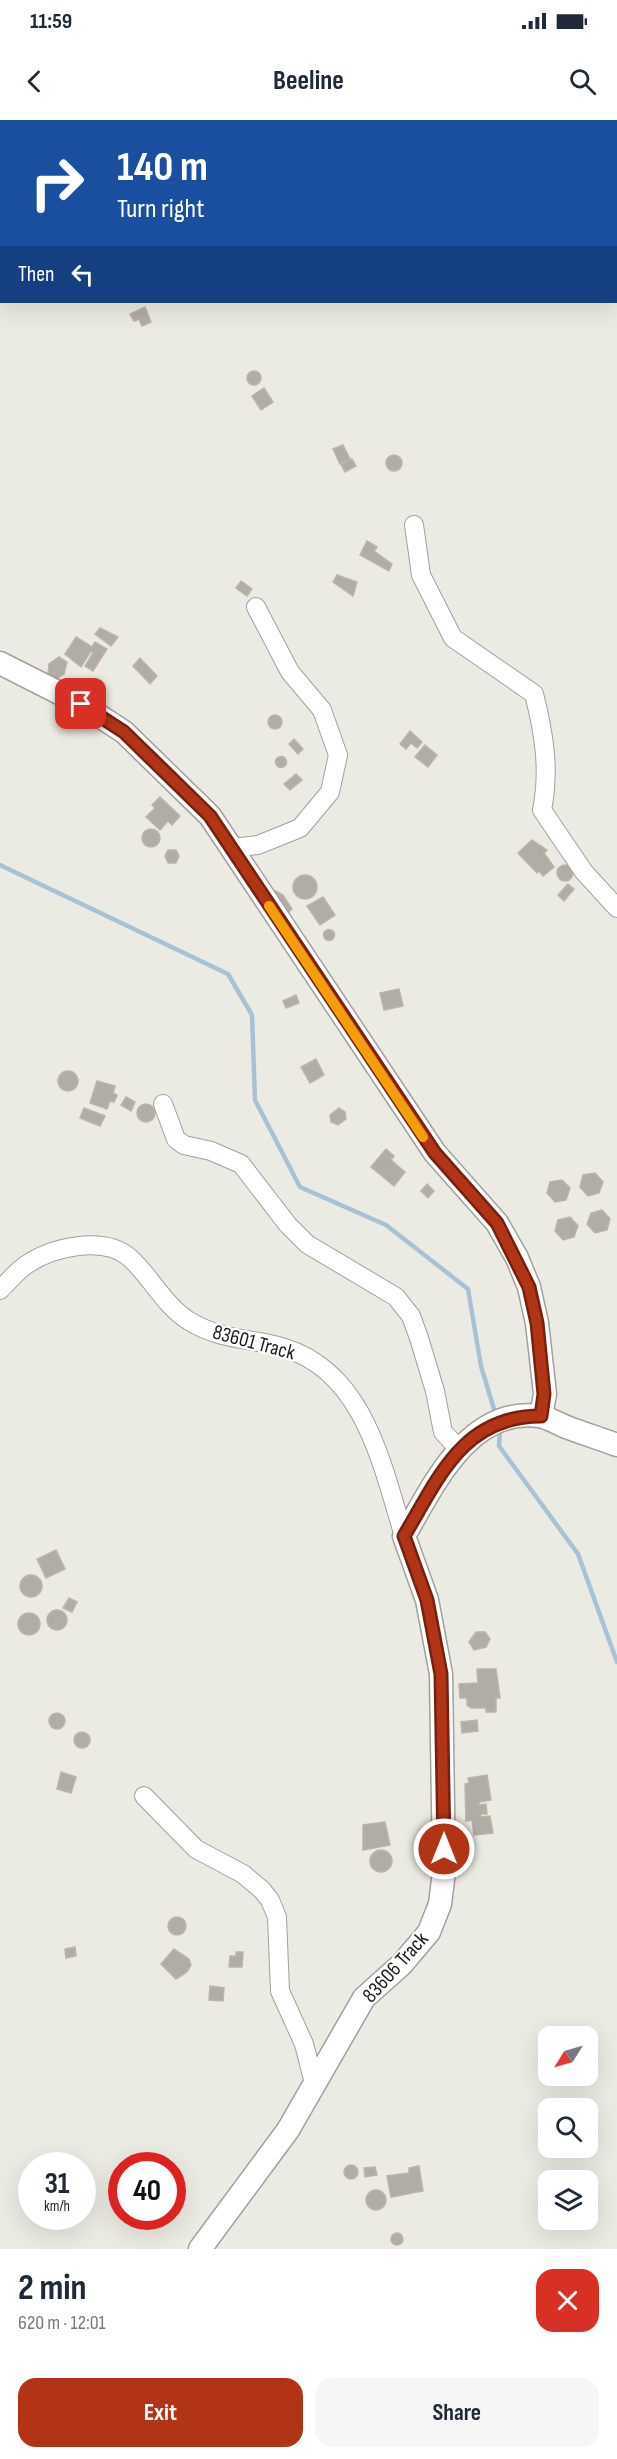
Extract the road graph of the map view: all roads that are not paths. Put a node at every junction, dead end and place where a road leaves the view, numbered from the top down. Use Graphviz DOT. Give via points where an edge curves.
graph roads {
  1 [pos="414,525"];
  2 [pos="256,607"];
  3 [pos="0,663"];
  4 [pos="231,848"];
  5 [pos="617,908"];
  6 [pos="163,1104"];
  7 [pos="0,1290"];
  8 [pos="541,1416"];
  9 [pos="617,1445"];
  10 [pos="459,1449"];
  11 [pos="404,1536"];
  12 [pos="144,1796"];
  13 [pos="315,2087"];
  14 [pos="200,2249"];
  1 -- 5 [label="street" via="421,575 453,638 534,694 545,735 547,789 542,810 584,872"];
  2 -- 4 [label="street" via="290,672 322,710 338,755 330,792 300,828 258,845"];
  3 -- 4 [label="street" via="81,704 124,732 210,816"];
  4 -- 8 [label="street" via="435,1153 497,1223 517,1258 537,1323 544,1394"];
  6 -- 10 [label="street" via="176,1139 241,1164 307,1244 396,1298 411,1316 419,1338 443,1432"];
  7 -- 11 [label="street, 83601 Track" via="42,1257 93,1245 112,1249 129,1257 180,1315 198,1326 305,1356 324,1368 360,1409"];
  8 -- 9 [label="street"];
  8 -- 10 [label="street" via="500,1421 477,1433"];
  10 -- 11 [label="street"];
  11 -- 13 [label="street, 83606 Track" via="427,1600 441,1674 444,1872 440,1904 418,1947 364,1998"];
  12 -- 13 [label="street" via="196,1849 243,1874 270,1900 278,1917 279,1991 304,2044"];
  13 -- 14 [label="street, 83606 Track"];
}
